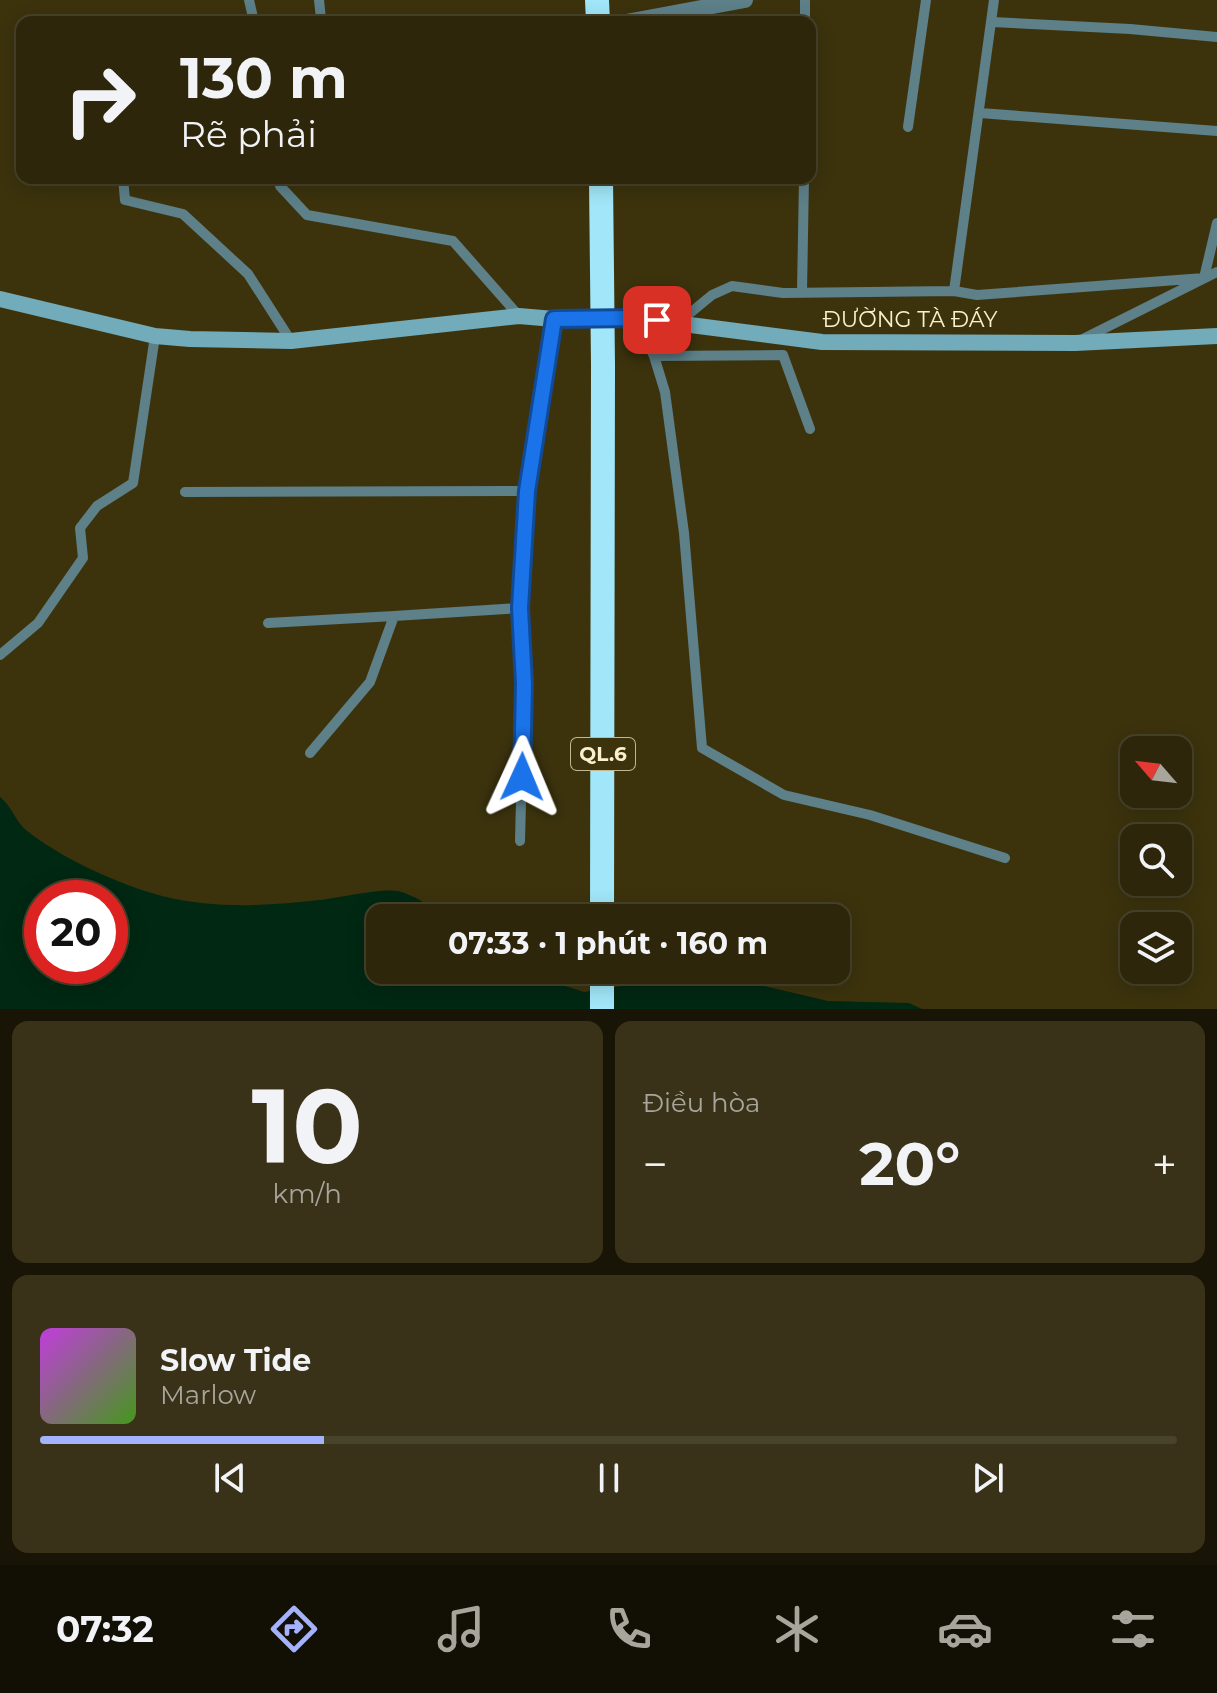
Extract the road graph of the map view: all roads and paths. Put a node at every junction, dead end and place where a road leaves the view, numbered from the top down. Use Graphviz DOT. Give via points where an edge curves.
graph roads {
  1 [pos="745,0"];
  2 [pos="926,0"];
  3 [pos="994,0"];
  4 [pos="658,16"];
  5 [pos="992,22"];
  6 [pos="1217,37"];
  7 [pos="980,113"];
  8 [pos="908,127"];
  9 [pos="1217,131"];
  10 [pos="124,184"];
  11 [pos="280,184"];
  12 [pos="601,184"];
  13 [pos="804,184"];
  14 [pos="1217,223"];
  15 [pos="1217,272"];
  16 [pos="1204,278"];
  17 [pos="954,291"];
  18 [pos="802,292"];
  19 [pos="0,299"];
  20 [pos="519,316"];
  21 [pos="603,317"];
  22 [pos="636,318"];
  23 [pos="554,319"];
  24 [pos="678,323"];
  25 [pos="155,336"];
  26 [pos="1217,336"];
  27 [pos="291,341"];
  28 [pos="1075,343"];
  29 [pos="654,356"];
  30 [pos="810,429"];
  31 [pos="527,491"];
  32 [pos="185,492"];
  33 [pos="520,608"];
  34 [pos="394,616"];
  35 [pos="268,623"];
  36 [pos="0,655"];
  37 [pos="310,753"];
  38 [pos="520,841"];
  39 [pos="1005,858"];
  40 [pos="602,904"];
  41 [pos="602,984"];
  42 [pos="602,1009"];
  1 -- 4 [label="street"];
  2 -- 8 [label="lane"];
  3 -- 5 [label="lane"];
  5 -- 6 [label="lane"];
  5 -- 7 [label="lane"];
  7 -- 9 [label="lane"];
  7 -- 17 [label="lane"];
  10 -- 27 [label="lane" via="125,200 183,214 248,274"];
  11 -- 20 [label="lane" via="307,215 453,241"];
  12 -- 21 [label="highway, QL.6"];
  13 -- 18 [label="lane"];
  14 -- 16 [label="lane"];
  15 -- 16 [label="lane"];
  16 -- 17 [label="lane" via="977,295"];
  16 -- 28 [label="lane"];
  17 -- 18 [label="lane"];
  18 -- 24 [label="lane" via="732,286"];
  19 -- 25 [label="street, ĐƯỜNG TÀ ĐÁY"];
  20 -- 23 [label="street, ĐƯỜNG TÀ ĐÁY"];
  20 -- 27 [label="street, ĐƯỜNG TÀ ĐÁY"];
  21 -- 22 [label="street, ĐƯỜNG TÀ ĐÁY"];
  21 -- 23 [label="street, ĐƯỜNG TÀ ĐÁY"];
  21 -- 40 [label="highway, QL.6"];
  22 -- 24 [label="street, ĐƯỜNG TÀ ĐÁY"];
  22 -- 29 [label="lane"];
  23 -- 31 [label="lane"];
  24 -- 28 [label="street, ĐƯỜNG TÀ ĐÁY" via="822,342"];
  25 -- 27 [label="street, ĐƯỜNG TÀ ĐÁY"];
  25 -- 36 [label="lane" via="133,483 97,506 80,528 83,558 38,623"];
  26 -- 28 [label="street, ĐƯỜNG TÀ ĐÁY"];
  29 -- 30 [label="lane" via="783,355"];
  29 -- 39 [label="lane" via="665,392 684,533 702,748 784,795 870,815"];
  31 -- 32 [label="lane"];
  31 -- 33 [label="lane"];
  33 -- 34 [label="lane"];
  33 -- 38 [label="lane"];
  34 -- 35 [label="lane"];
  34 -- 37 [label="lane" via="370,682"];
  41 -- 42 [label="highway"];
}
